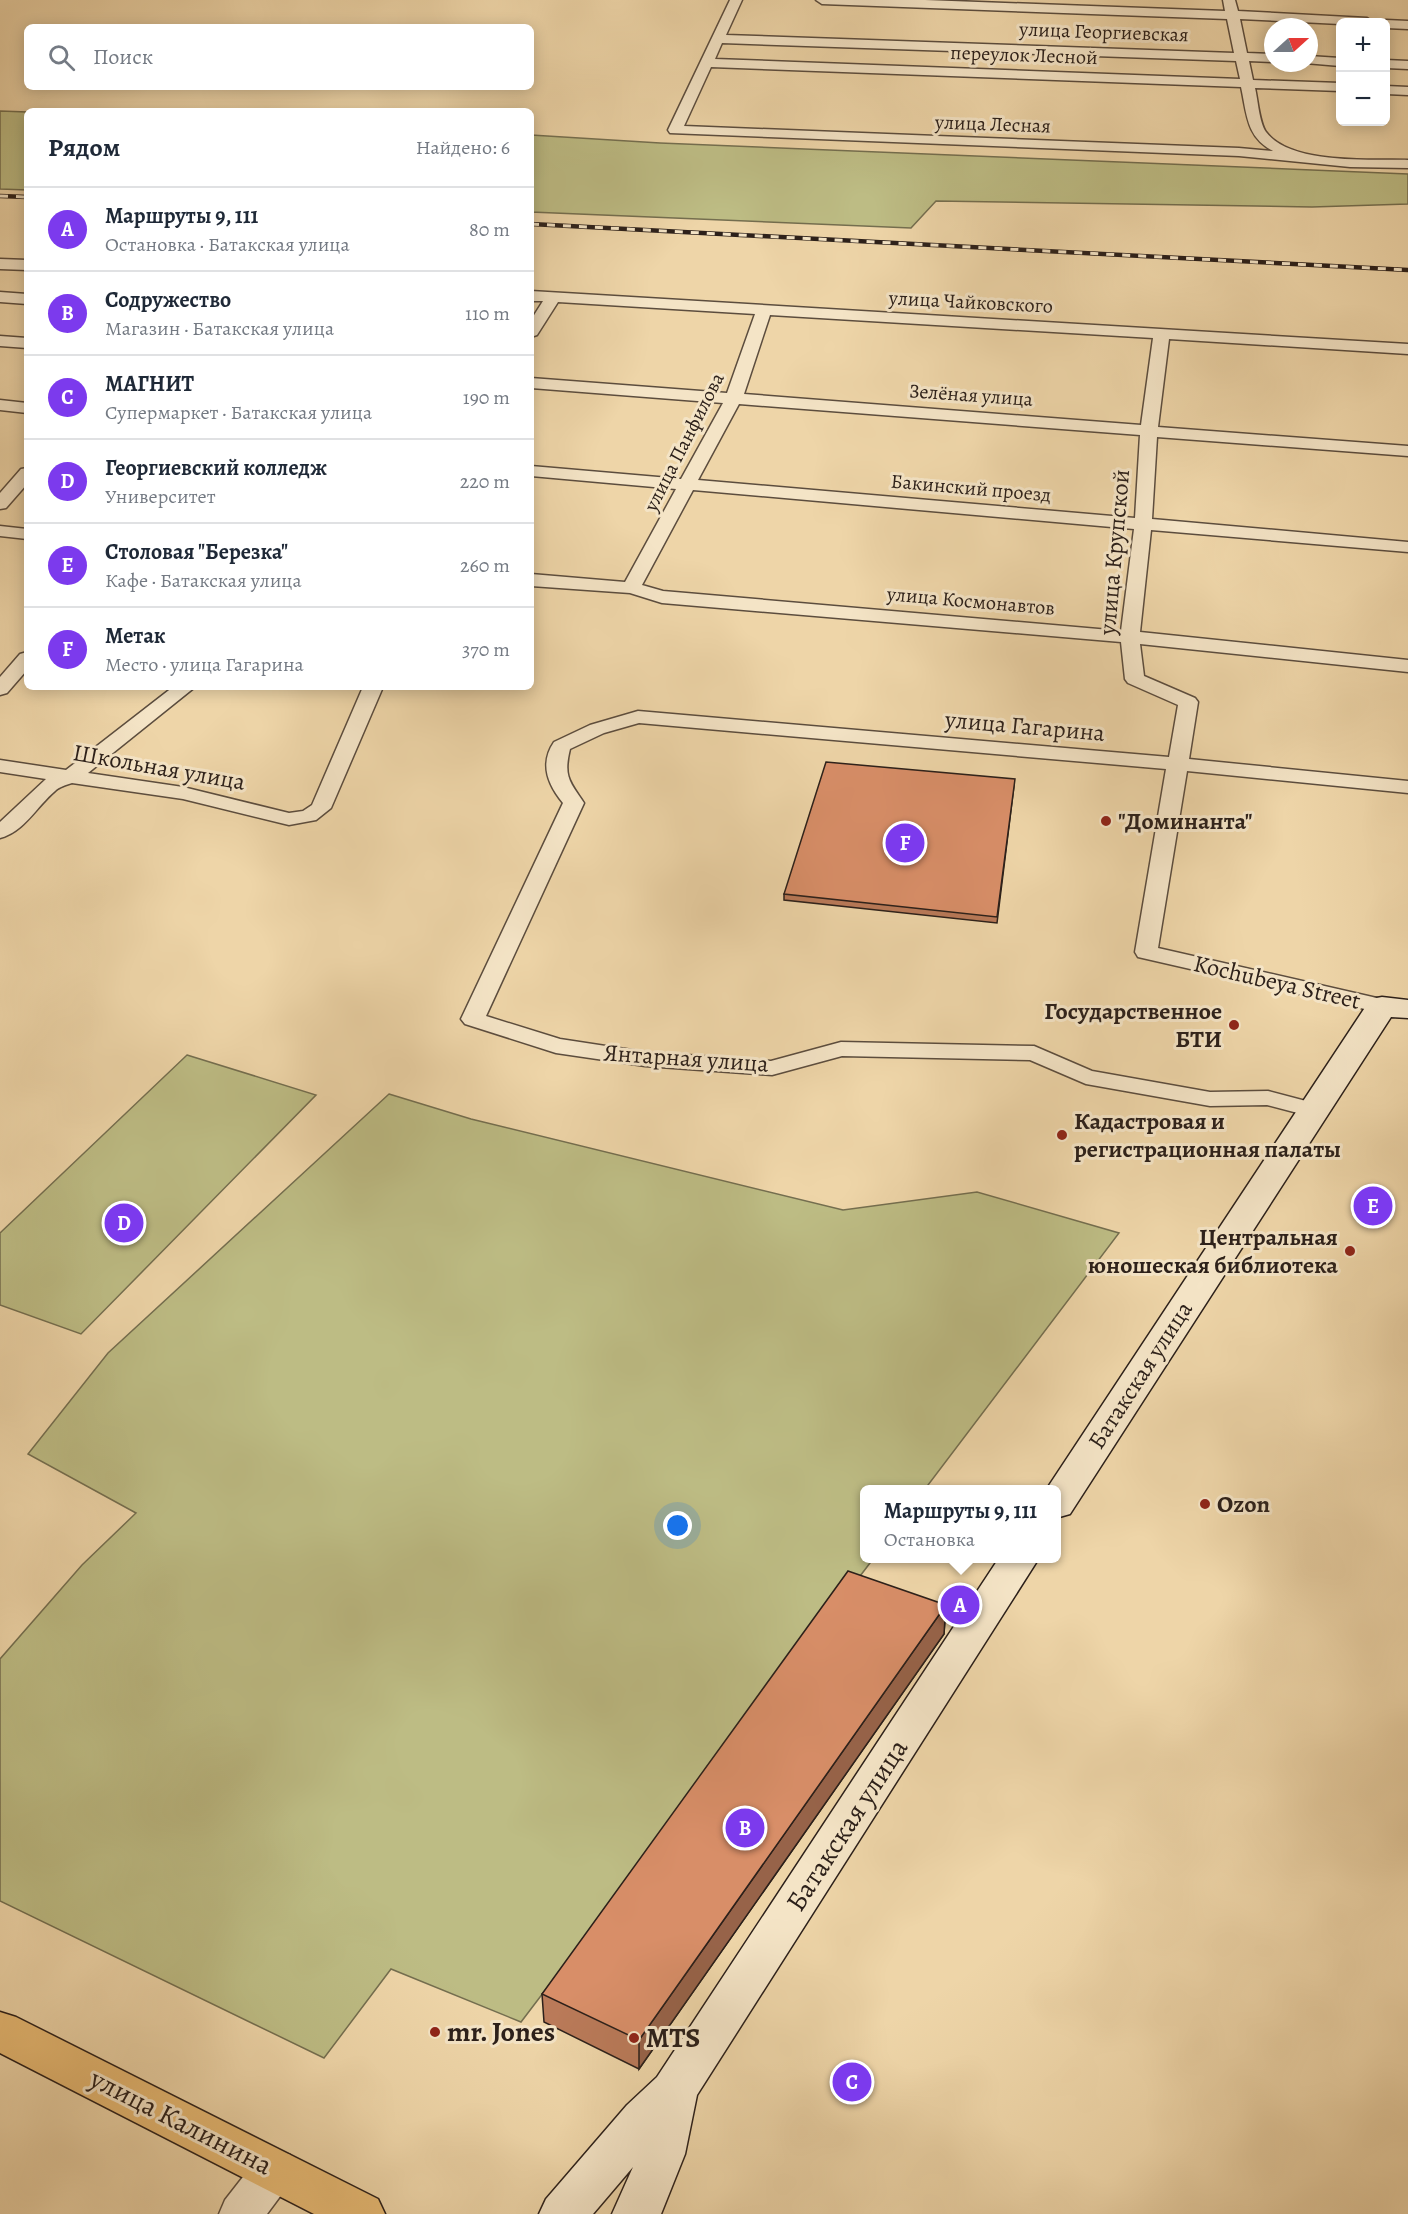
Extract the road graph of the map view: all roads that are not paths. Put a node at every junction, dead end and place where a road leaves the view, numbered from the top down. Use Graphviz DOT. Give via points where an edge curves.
graph roads {
  1 [pos="736,0"];
  2 [pos="822,0"];
  3 [pos="1229,0"];
  4 [pos="1232,15"];
  5 [pos="1336,20"];
  6 [pos="1390,24"];
  7 [pos="1408,25"];
  8 [pos="718,39"];
  9 [pos="1241,56"];
  10 [pos="1264,57"];
  11 [pos="1318,61"];
  12 [pos="1336,62"];
  13 [pos="707,63"];
  14 [pos="1390,64"];
  15 [pos="1408,65"];
  16 [pos="1247,82"];
  17 [pos="1336,87"];
  18 [pos="1390,90"];
  19 [pos="1408,91"];
  20 [pos="1268,143"];
  21 [pos="1239,152"];
  22 [pos="1310,159"];
  23 [pos="1408,164"];
  24 [pos="0,264"];
  25 [pos="24,265"];
  26 [pos="534,296"];
  27 [pos="0,297"];
  28 [pos="554,297"];
  29 [pos="24,299"];
  30 [pos="764,311"];
  31 [pos="534,327"];
  32 [pos="1162,334"];
  33 [pos="0,341"];
  34 [pos="24,343"];
  35 [pos="1408,349"];
  36 [pos="534,383"];
  37 [pos="734,398"];
  38 [pos="0,405"];
  39 [pos="24,408"];
  40 [pos="1149,430"];
  41 [pos="1408,451"];
  42 [pos="534,471"];
  43 [pos="686,485"];
  44 [pos="20,490"];
  45 [pos="0,504"];
  46 [pos="1143,525"];
  47 [pos="0,531"];
  48 [pos="24,534"];
  49 [pos="1408,548"];
  50 [pos="534,580"];
  51 [pos="631,588"];
  52 [pos="1130,637"];
  53 [pos="24,661"];
  54 [pos="1408,666"];
  55 [pos="0,689"];
  56 [pos="181,690"];
  57 [pos="372,690"];
  58 [pos="638,717"];
  59 [pos="1178,764"];
  60 [pos="0,766"];
  61 [pos="70,776"];
  62 [pos="1408,787"];
  63 [pos="0,832"];
  64 [pos="1146,952"];
  65 [pos="1395,1007"];
  66 [pos="1313,1110"];
  67 [pos="1061,1496"];
  68 [pos="1017,1563"];
  69 [pos="0,2031"];
  70 [pos="674,2091"];
  71 [pos="275,2169"];
  72 [pos="242,2214"];
  73 [pos="361,2214"];
  74 [pos="563,2214"];
  75 [pos="636,2214"];
  1 -- 8 [label="street"];
  2 -- 4 [label="street"];
  3 -- 4 [label="street"];
  4 -- 5 [label="street"];
  4 -- 9 [label="street"];
  6 -- 7 [label="street"];
  8 -- 9 [label="street, улица Георгиевская"];
  8 -- 13 [label="street"];
  9 -- 10 [label="street, улица Георгиевская"];
  9 -- 16 [label="street"];
  11 -- 12 [label="street"];
  13 -- 16 [label="street, переулок Лесной"];
  13 -- 21 [label="street, улица Лесная" via="675,130"];
  14 -- 15 [label="street"];
  16 -- 17 [label="street, переулок Лесной"];
  16 -- 20 [label="street" via="1258,132"];
  18 -- 19 [label="street"];
  20 -- 21 [label="street"];
  20 -- 22 [label="street"];
  21 -- 22 [label="street, улица Лесная"];
  22 -- 23 [label="street, улица Лесная"];
  24 -- 25 [label="street"];
  26 -- 28 [label="street, улица Чайковского"];
  27 -- 29 [label="street"];
  28 -- 30 [label="street, улица Чайковского"];
  28 -- 31 [label="street"];
  30 -- 32 [label="street, улица Чайковского"];
  30 -- 37 [label="street, улица Панфилова"];
  32 -- 35 [label="street, улица Чайковского"];
  32 -- 40 [label="street, улица Крупской"];
  33 -- 34 [label="street"];
  36 -- 37 [label="street, Зелёная улица"];
  37 -- 40 [label="street, Зелёная улица"];
  37 -- 43 [label="street, улица Панфилова"];
  38 -- 39 [label="street"];
  40 -- 41 [label="street, Зелёная улица"];
  40 -- 46 [label="street, улица Крупской"];
  42 -- 43 [label="street, Бакинский проезд"];
  43 -- 46 [label="street, Бакинский проезд"];
  43 -- 51 [label="street, улица Панфилова"];
  44 -- 45 [label="street"];
  46 -- 49 [label="street, Бакинский проезд"];
  46 -- 52 [label="street, улица Крупской"];
  47 -- 48 [label="street"];
  50 -- 51 [label="street, улица Космонавтов"];
  51 -- 52 [label="street, улица Космонавтов" via="662,597"];
  52 -- 54 [label="street, улица Космонавтов"];
  52 -- 59 [label="street, улица Крупской" via="1135,679 1188,702"];
  53 -- 55 [label="street"];
  56 -- 61 [label="street"];
  57 -- 61 [label="street, Школьная улица" via="321,808 309,816 289,819 183,793"];
  58 -- 59 [label="street, улица Гагарина"];
  58 -- 66 [label="street, Янтарная улица" via="597,729 561,746 555,764 558,784 574,803 473,1019 556,1046 645,1059 772,1068 841,1049 1034,1053 1086,1077 1210,1100 1268,1098"];
  59 -- 62 [label="street, улица Гагарина"];
  59 -- 64 [label="street, улица Крупской"];
  60 -- 61 [label="street, Школьная улица"];
  61 -- 63 [label="street" via="49,785"];
  64 -- 65 [label="street, Kochubeya Street"];
  65 -- 66 [label="main road, Батакская улица"];
  66 -- 67 [label="main road, Батакская улица"];
  68 -- 70 [label="main road, Батакская улица"];
  69 -- 71 [label="main road, улица Калинина"];
  70 -- 74 [label="main road, Батакская улица" via="644,2119"];
  70 -- 75 [label="main road, Батакская улица" via="669,2132 653,2181"];
  71 -- 72 [label="street"];
  71 -- 73 [label="main road, улица Калинина"];
}
